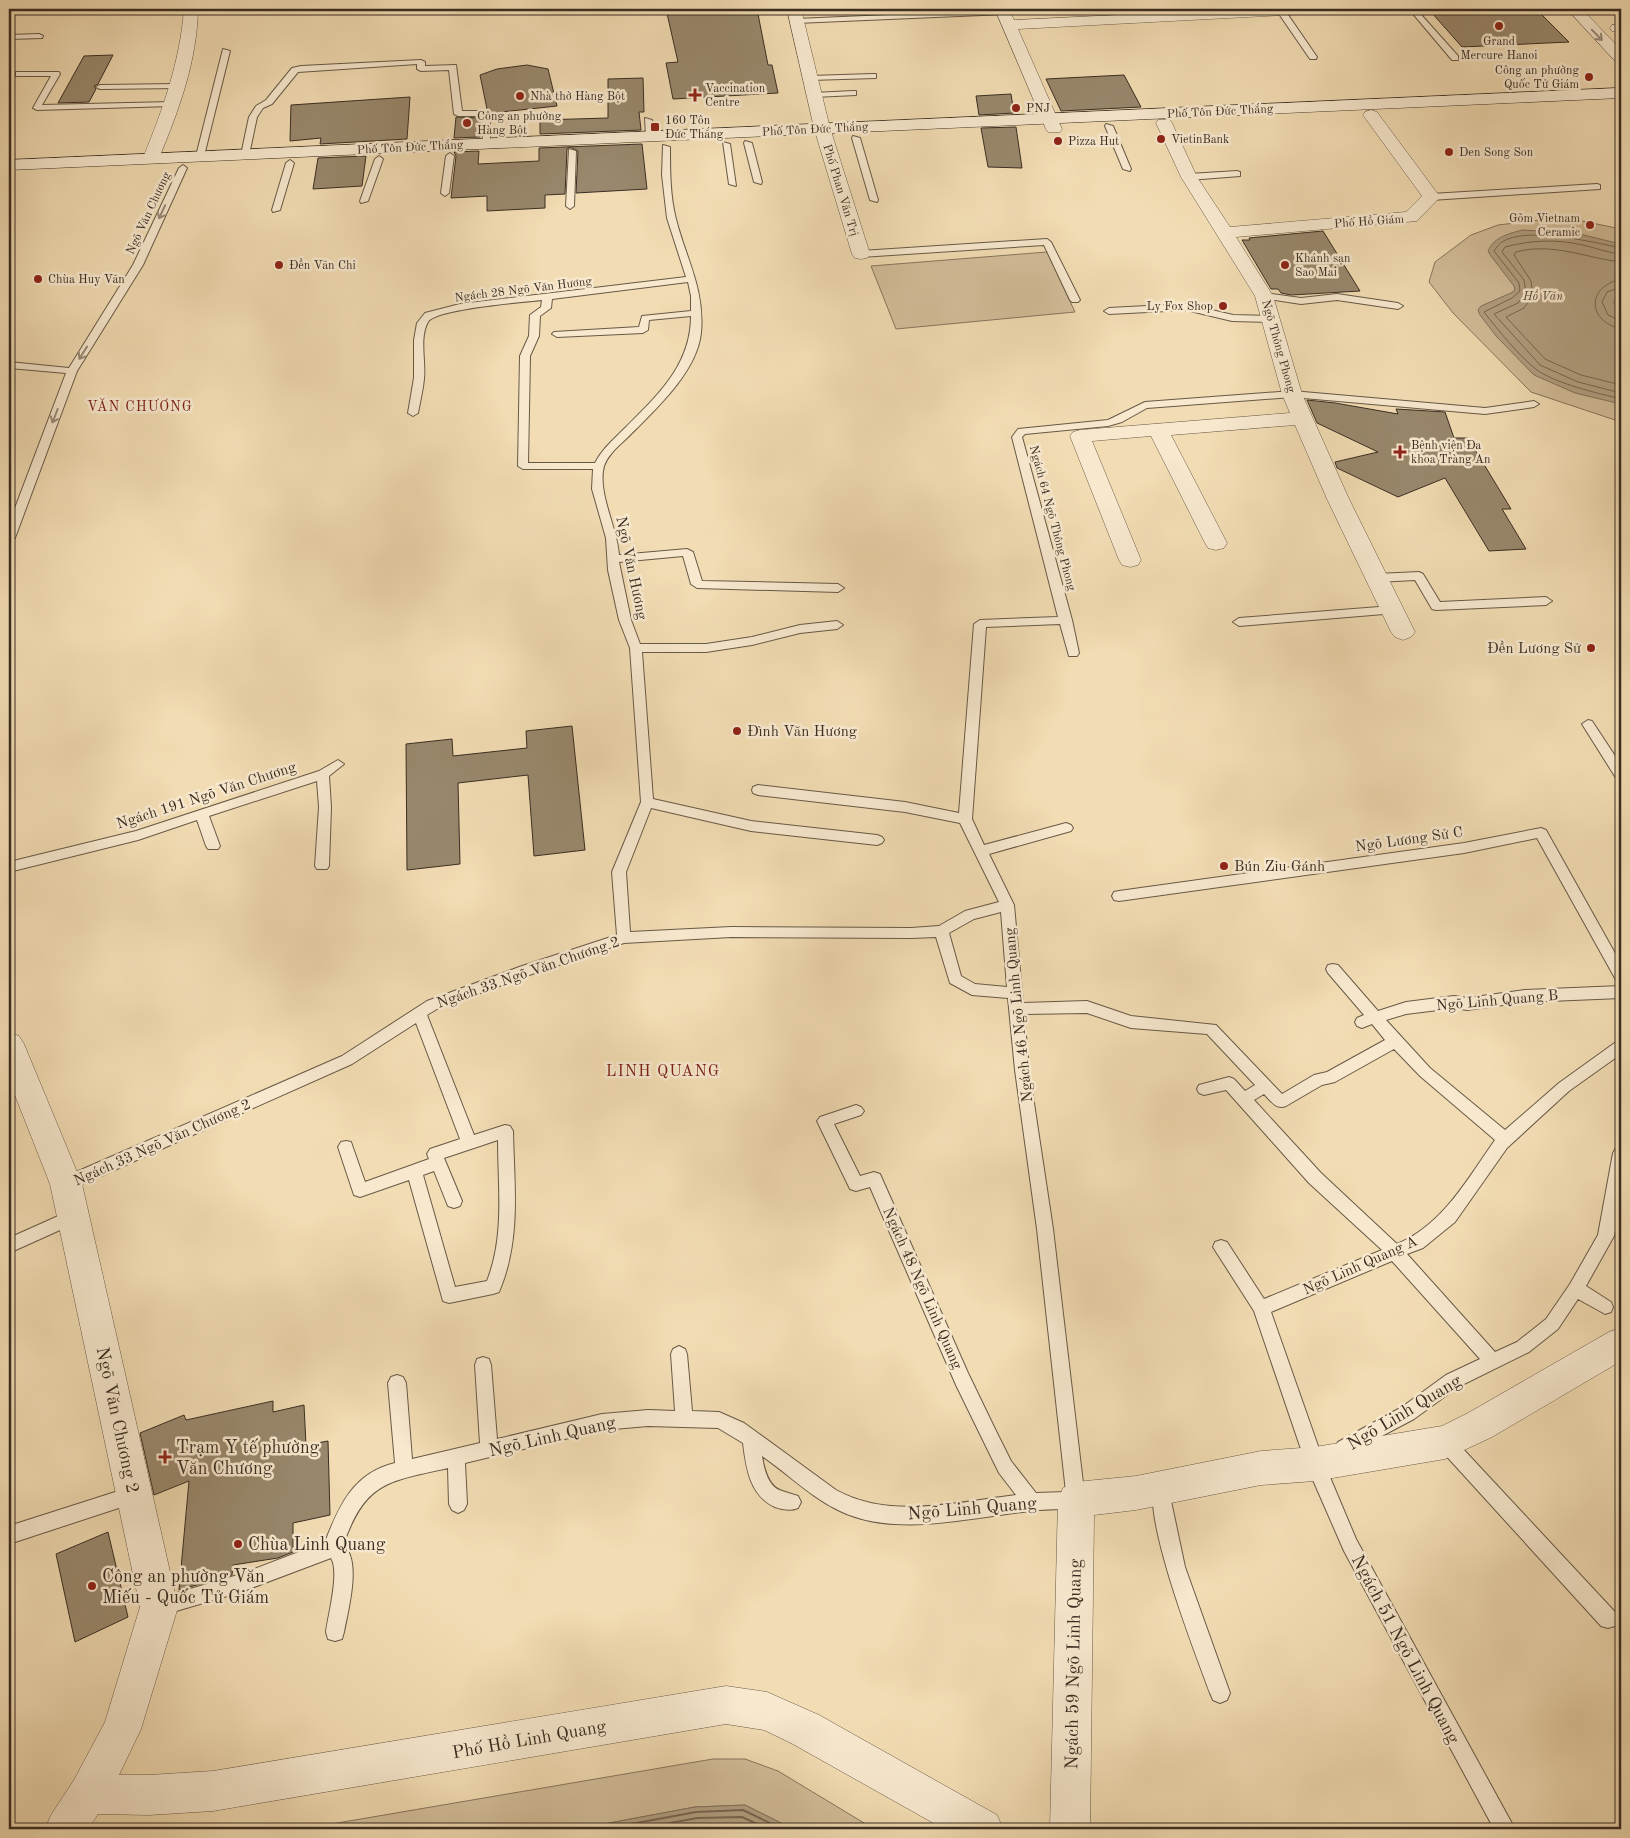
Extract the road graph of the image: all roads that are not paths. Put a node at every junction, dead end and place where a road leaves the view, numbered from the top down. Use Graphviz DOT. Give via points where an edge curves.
graph roads {
  1 [pos="191,9"];
  2 [pos="1323,9"];
  3 [pos="1412,9"];
  4 [pos="1574,9"];
  5 [pos="1218,11"];
  6 [pos="1281,11"];
  7 [pos="795,15"];
  8 [pos="1004,15"];
  9 [pos="39,36"];
  10 [pos="9,37"];
  11 [pos="226,51"];
  12 [pos="1313,56"];
  13 [pos="1455,58"];
  14 [pos="1621,60"];
  15 [pos="19,74"];
  16 [pos="873,76"];
  17 [pos="810,78"];
  18 [pos="177,86"];
  19 [pos="100,87"];
  20 [pos="853,93"];
  21 [pos="1621,93"];
  22 [pos="814,96"];
  23 [pos="172,104"];
  24 [pos="1621,104"];
  25 [pos="1291,113"];
  26 [pos="1370,115"];
  27 [pos="648,120"];
  28 [pos="1164,123"];
  29 [pos="1051,124"];
  30 [pos="1109,126"];
  31 [pos="824,134"];
  32 [pos="650,137"];
  33 [pos="856,138"];
  34 [pos="748,143"];
  35 [pos="487,144"];
  36 [pos="726,144"];
  37 [pos="666,146"];
  38 [pos="572,151"];
  39 [pos="245,154"];
  40 [pos="200,156"];
  41 [pos="450,156"];
  42 [pos="379,159"];
  43 [pos="290,163"];
  44 [pos="148,164"];
  45 [pos="9,165"];
  46 [pos="183,168"];
  47 [pos="1127,169"];
  48 [pos="1237,174"];
  49 [pos="9,176"];
  50 [pos="1189,177"];
  51 [pos="758,182"];
  52 [pos="733,184"];
  53 [pos="1597,187"];
  54 [pos="444,193"];
  55 [pos="1431,197"];
  56 [pos="874,200"];
  57 [pos="364,201"];
  58 [pos="570,206"];
  59 [pos="276,210"];
  60 [pos="1227,234"];
  61 [pos="861,254"];
  62 [pos="692,279"];
  63 [pos="1264,296"];
  64 [pos="546,297"];
  65 [pos="1075,300"];
  66 [pos="1398,306"];
  67 [pos="1108,310"];
  68 [pos="696,313"];
  69 [pos="1271,319"];
  70 [pos="557,334"];
  71 [pos="9,365"];
  72 [pos="72,370"];
  73 [pos="1292,394"];
  74 [pos="1534,404"];
  75 [pos="413,413"];
  76 [pos="1304,418"];
  77 [pos="1158,430"];
  78 [pos="599,466"];
  79 [pos="9,538"];
  80 [pos="1216,543"];
  81 [pos="614,559"];
  82 [pos="1130,560"];
  83 [pos="1377,578"];
  84 [pos="838,588"];
  85 [pos="1546,601"];
  86 [pos="1392,610"];
  87 [pos="1066,620"];
  88 [pos="1239,622"];
  89 [pos="837,625"];
  90 [pos="1403,632"];
  91 [pos="636,648"];
  92 [pos="1073,653"];
  93 [pos="1588,724"];
  94 [pos="338,764"];
  95 [pos="323,774"];
  96 [pos="1621,775"];
  97 [pos="758,790"];
  98 [pos="647,802"];
  99 [pos="202,815"];
  100 [pos="965,818"];
  101 [pos="1066,828"];
  102 [pos="877,840"];
  103 [pos="213,846"];
  104 [pos="981,850"];
  105 [pos="322,866"];
  106 [pos="9,867"];
  107 [pos="1119,896"];
  108 [pos="1007,905"];
  109 [pos="941,931"];
  110 [pos="624,938"];
  111 [pos="1333,969"];
  112 [pos="1621,976"];
  113 [pos="1621,992"];
  114 [pos="1016,993"];
  115 [pos="1017,1009"];
  116 [pos="419,1013"];
  117 [pos="1368,1020"];
  118 [pos="1395,1041"];
  119 [pos="9,1044"];
  120 [pos="1621,1046"];
  121 [pos="1266,1086"];
  122 [pos="1204,1089"];
  123 [pos="1244,1098"];
  124 [pos="856,1111"];
  125 [pos="1506,1140"];
  126 [pos="469,1143"];
  127 [pos="346,1147"];
  128 [pos="1621,1153"];
  129 [pos="438,1163"];
  130 [pos="414,1170"];
  131 [pos="70,1200"];
  132 [pos="454,1201"];
  133 [pos="9,1246"];
  134 [pos="1221,1247"];
  135 [pos="1395,1252"];
  136 [pos="1576,1288"];
  137 [pos="1605,1307"];
  138 [pos="1261,1308"];
  139 [pos="1621,1343"];
  140 [pos="679,1354"];
  141 [pos="1493,1362"];
  142 [pos="483,1365"];
  143 [pos="397,1383"];
  144 [pos="684,1419"];
  145 [pos="751,1440"];
  146 [pos="1445,1442"];
  147 [pos="488,1450"];
  148 [pos="456,1458"];
  149 [pos="1315,1464"];
  150 [pos="404,1470"];
  151 [pos="1161,1488"];
  152 [pos="135,1494"];
  153 [pos="1076,1500"];
  154 [pos="792,1502"];
  155 [pos="1032,1502"];
  156 [pos="458,1504"];
  157 [pos="9,1535"];
  158 [pos="332,1550"];
  159 [pos="159,1608"];
  160 [pos="1608,1619"];
  161 [pos="335,1632"];
  162 [pos="1220,1693"];
  163 [pos="88,1794"];
  164 [pos="65,1829"];
  165 [pos="983,1829"];
  166 [pos="1070,1829"];
  167 [pos="1505,1829"];
  1 -- 18 [label="street" via="192,27"];
  2 -- 6 [label="street"];
  3 -- 13 [label="lane"];
  4 -- 14 [label="street, one-way"];
  5 -- 6 [label="street"];
  5 -- 8 [label="street"];
  6 -- 12 [label="lane"];
  7 -- 8 [label="lane"];
  7 -- 17 [label="street, Phố Phan Văn Trị"];
  8 -- 29 [label="street"];
  9 -- 10 [label="lane"];
  11 -- 40 [label="lane"];
  15 -- 23 [label="lane" via="56,74 37,108"];
  16 -- 17 [label="lane"];
  17 -- 22 [label="street, Phố Phan Văn Trị"];
  18 -- 19 [label="lane"];
  18 -- 23 [label="street"];
  20 -- 22 [label="lane"];
  21 -- 25 [label="street, Phố Tôn Đức Thắng"];
  22 -- 31 [label="street, Phố Phan Văn Trị"];
  23 -- 44 [label="street"];
  24 -- 26 [label="street, Phố Tôn Đức Thắng"];
  25 -- 26 [label="street, Phố Tôn Đức Thắng"];
  25 -- 28 [label="street, Phố Tôn Đức Thắng"];
  25 -- 29 [label="street, Phố Tôn Đức Thắng"];
  26 -- 55 [label="street"];
  27 -- 32 [label="lane"];
  28 -- 30 [label="street, Phố Tôn Đức Thắng"];
  28 -- 50 [label="street, Ngõ Thông Phong"];
  29 -- 30 [label="street, Phố Tôn Đức Thắng"];
  29 -- 31 [label="street, Phố Tôn Đức Thắng"];
  29 -- 33 [label="street, Phố Tôn Đức Thắng"];
  30 -- 47 [label="lane"];
  31 -- 32 [label="street, Phố Tôn Đức Thắng"];
  31 -- 33 [label="street, Phố Tôn Đức Thắng"];
  31 -- 34 [label="street, Phố Tôn Đức Thắng"];
  31 -- 61 [label="street, Phố Phan Văn Trị"];
  32 -- 35 [label="street, Phố Tôn Đức Thắng"];
  33 -- 56 [label="lane"];
  34 -- 36 [label="street, Phố Tôn Đức Thắng"];
  34 -- 51 [label="lane"];
  35 -- 39 [label="street, Phố Tôn Đức Thắng"];
  35 -- 39 [label="lane" via="486,113 458,114 453,67 422,69 421,62 294,70 253,117"];
  36 -- 37 [label="street, Phố Tôn Đức Thắng"];
  36 -- 52 [label="lane"];
  37 -- 38 [label="street, Phố Tôn Đức Thắng"];
  37 -- 62 [label="lane" via="671,218"];
  38 -- 41 [label="street, Phố Tôn Đức Thắng"];
  38 -- 58 [label="lane"];
  39 -- 40 [label="street, Phố Tôn Đức Thắng"];
  40 -- 44 [label="street, Phố Tôn Đức Thắng"];
  41 -- 42 [label="street, Phố Tôn Đức Thắng"];
  41 -- 54 [label="lane"];
  42 -- 43 [label="street, Phố Tôn Đức Thắng"];
  42 -- 57 [label="lane"];
  43 -- 46 [label="street, Phố Tôn Đức Thắng"];
  43 -- 59 [label="lane"];
  44 -- 45 [label="street, Phố Tôn Đức Thắng"];
  44 -- 46 [label="street, Phố Tôn Đức Thắng"];
  44 -- 49 [label="street, Phố Tôn Đức Thắng"];
  46 -- 72 [label="lane, Ngõ Văn Chương, one-way" via="138,265"];
  48 -- 50 [label="lane"];
  50 -- 60 [label="street, Ngõ Thông Phong"];
  53 -- 55 [label="lane"];
  55 -- 60 [label="street, Phố Hồ Giám" via="1412,217 1402,220 1318,224"];
  60 -- 63 [label="street, Ngõ Thông Phong"];
  61 -- 65 [label="lane" via="1047,242"];
  62 -- 64 [label="lane, Ngách 28 Ngõ Văn Hương"];
  62 -- 68 [label="lane"];
  63 -- 66 [label="lane" via="1301,300 1337,297"];
  63 -- 69 [label="street, Ngõ Thông Phong"];
  64 -- 75 [label="lane, Ngách 28 Ngõ Văn Hương" via="460,307 428,315 422,323 419,340 419,378"];
  64 -- 78 [label="lane" via="546,308 535,315 533,341 525,356 523,466"];
  67 -- 69 [label="lane" via="1186,307 1232,318"];
  68 -- 70 [label="lane" via="646,318 643,330"];
  68 -- 78 [label="lane" via="696,334 685,366 653,406 605,454"];
  69 -- 73 [label="street, Ngõ Thông Phong"];
  71 -- 72 [label="lane"];
  72 -- 79 [label="lane, Ngõ Văn Chương, one-way"];
  73 -- 74 [label="lane" via="1485,411"];
  73 -- 76 [label="street, Ngõ Thông Phong"];
  73 -- 87 [label="lane, Ngách 64 Ngõ Thông Phong" via="1145,405 1114,422 1030,429 1019,434"];
  76 -- 77 [label="street"];
  76 -- 83 [label="street, Ngõ Thông Phong" via="1338,499"];
  77 -- 80 [label="street"];
  77 -- 82 [label="street" via="1080,436"];
  78 -- 81 [label="lane, Ngõ Văn Hương" via="597,489 612,538"];
  81 -- 84 [label="lane" via="687,552 697,584"];
  81 -- 91 [label="lane, Ngõ Văn Hương" via="625,620"];
  83 -- 85 [label="lane" via="1419,576 1436,606"];
  83 -- 86 [label="street, Ngõ Thông Phong"];
  86 -- 88 [label="lane"];
  86 -- 90 [label="street, Ngõ Thông Phong"];
  87 -- 92 [label="lane"];
  87 -- 100 [label="lane" via="980,624"];
  89 -- 91 [label="lane" via="706,648"];
  91 -- 98 [label="lane, Ngõ Văn Hương"];
  93 -- 96 [label="lane"];
  94 -- 95 [label="lane, Ngách 191 Ngõ Văn Chương"];
  95 -- 99 [label="lane, Ngách 191 Ngõ Văn Chương"];
  95 -- 105 [label="lane"];
  97 -- 100 [label="lane" via="905,807"];
  98 -- 102 [label="lane" via="751,826"];
  98 -- 110 [label="lane, Ngõ Văn Hương" via="619,872"];
  99 -- 103 [label="lane"];
  99 -- 106 [label="lane, Ngách 191 Ngõ Văn Chương" via="138,835"];
  100 -- 104 [label="lane, Ngách 46 Ngõ Linh Quang"];
  101 -- 104 [label="lane"];
  104 -- 108 [label="lane, Ngách 46 Ngõ Linh Quang"];
  107 -- 112 [label="lane, Ngõ Lương Sử C" via="1464,848 1541,833"];
  108 -- 109 [label="lane, Ngách 33 Ngõ Văn Chương 2" via="970,915"];
  108 -- 114 [label="lane, Ngách 46 Ngõ Linh Quang"];
  109 -- 110 [label="lane, Ngách 33 Ngõ Văn Chương 2" via="731,932"];
  109 -- 114 [label="lane" via="955,979 972,989"];
  110 -- 116 [label="lane, Ngách 33 Ngõ Văn Chương 2" via="527,970 432,1005"];
  111 -- 117 [label="lane"];
  113 -- 117 [label="lane, Ngõ Linh Quang B" via="1525,996 1467,1004 1454,1002 1406,1008"];
  114 -- 115 [label="lane, Ngách 46 Ngõ Linh Quang"];
  115 -- 121 [label="lane" via="1087,1007 1131,1022 1211,1030"];
  115 -- 153 [label="lane, Ngách 46 Ngõ Linh Quang"];
  116 -- 126 [label="lane"];
  116 -- 131 [label="lane, Ngách 33 Ngõ Văn Chương 2" via="347,1060"];
  117 -- 118 [label="lane"];
  118 -- 121 [label="lane" via="1281,1102"];
  118 -- 125 [label="lane" via="1425,1072"];
  119 -- 131 [label="street, Ngõ Văn Chương 2"];
  120 -- 125 [label="lane, Ngõ Linh Quang A" via="1564,1087"];
  121 -- 123 [label="lane"];
  122 -- 123 [label="lane" via="1229,1082"];
  123 -- 135 [label="lane" via="1315,1178"];
  124 -- 155 [label="lane, Ngách 48 Ngõ Linh Quang" via="825,1121 856,1184 874,1179 1005,1468"];
  125 -- 135 [label="lane, Ngõ Linh Quang A" via="1449,1217 1417,1243"];
  126 -- 129 [label="lane" via="435,1154"];
  126 -- 130 [label="lane" via="505,1131 508,1236 502,1269 493,1287 449,1296"];
  127 -- 130 [label="lane" via="360,1190"];
  128 -- 136 [label="lane, Ngõ Linh Quang" via="1606,1236"];
  129 -- 130 [label="lane"];
  129 -- 132 [label="lane"];
  131 -- 133 [label="lane, Ngách 33 Ngõ Văn Chương 2"];
  131 -- 152 [label="street, Ngõ Văn Chương 2"];
  134 -- 138 [label="lane, Ngách 51 Ngõ Linh Quang"];
  135 -- 138 [label="lane, Ngõ Linh Quang A"];
  135 -- 141 [label="lane"];
  136 -- 137 [label="lane"];
  136 -- 141 [label="lane, Ngõ Linh Quang" via="1552,1324 1523,1347"];
  138 -- 149 [label="lane, Ngách 51 Ngõ Linh Quang"];
  139 -- 146 [label="street" via="1480,1426"];
  140 -- 144 [label="lane"];
  141 -- 149 [label="lane, Ngõ Linh Quang" via="1452,1381 1408,1413"];
  142 -- 147 [label="lane"];
  143 -- 150 [label="lane"];
  144 -- 145 [label="lane, Ngõ Linh Quang" via="719,1420"];
  144 -- 147 [label="lane, Ngõ Linh Quang" via="602,1422"];
  145 -- 154 [label="lane" via="755,1465 767,1492 778,1501"];
  145 -- 155 [label="lane, Ngõ Linh Quang" via="830,1496 874,1514 928,1515"];
  146 -- 149 [label="street"];
  146 -- 160 [label="lane"];
  147 -- 148 [label="lane, Ngõ Linh Quang"];
  148 -- 150 [label="lane, Ngõ Linh Quang"];
  148 -- 156 [label="lane"];
  149 -- 151 [label="street, Ngõ Linh Quang" via="1261,1468"];
  149 -- 167 [label="lane, Ngách 51 Ngõ Linh Quang" via="1350,1544"];
  150 -- 158 [label="lane, Ngõ Linh Quang" via="386,1474 363,1488 347,1507"];
  151 -- 153 [label="street, Ngõ Linh Quang"];
  151 -- 162 [label="lane" via="1166,1529 1178,1577"];
  152 -- 157 [label="lane"];
  152 -- 159 [label="street, Ngõ Văn Chương 2"];
  153 -- 155 [label="lane, Ngõ Linh Quang"];
  153 -- 166 [label="street, Ngách 59 Ngõ Linh Quang"];
  158 -- 159 [label="lane" via="242,1583"];
  158 -- 161 [label="lane" via="339,1553 343,1562"];
  159 -- 163 [label="street, Ngõ Văn Chương 2" via="122,1728"];
  163 -- 164 [label="street"];
  163 -- 165 [label="street, Phố Hồ Linh Quang" via="213,1791 726,1706 767,1711 805,1729"];
}
